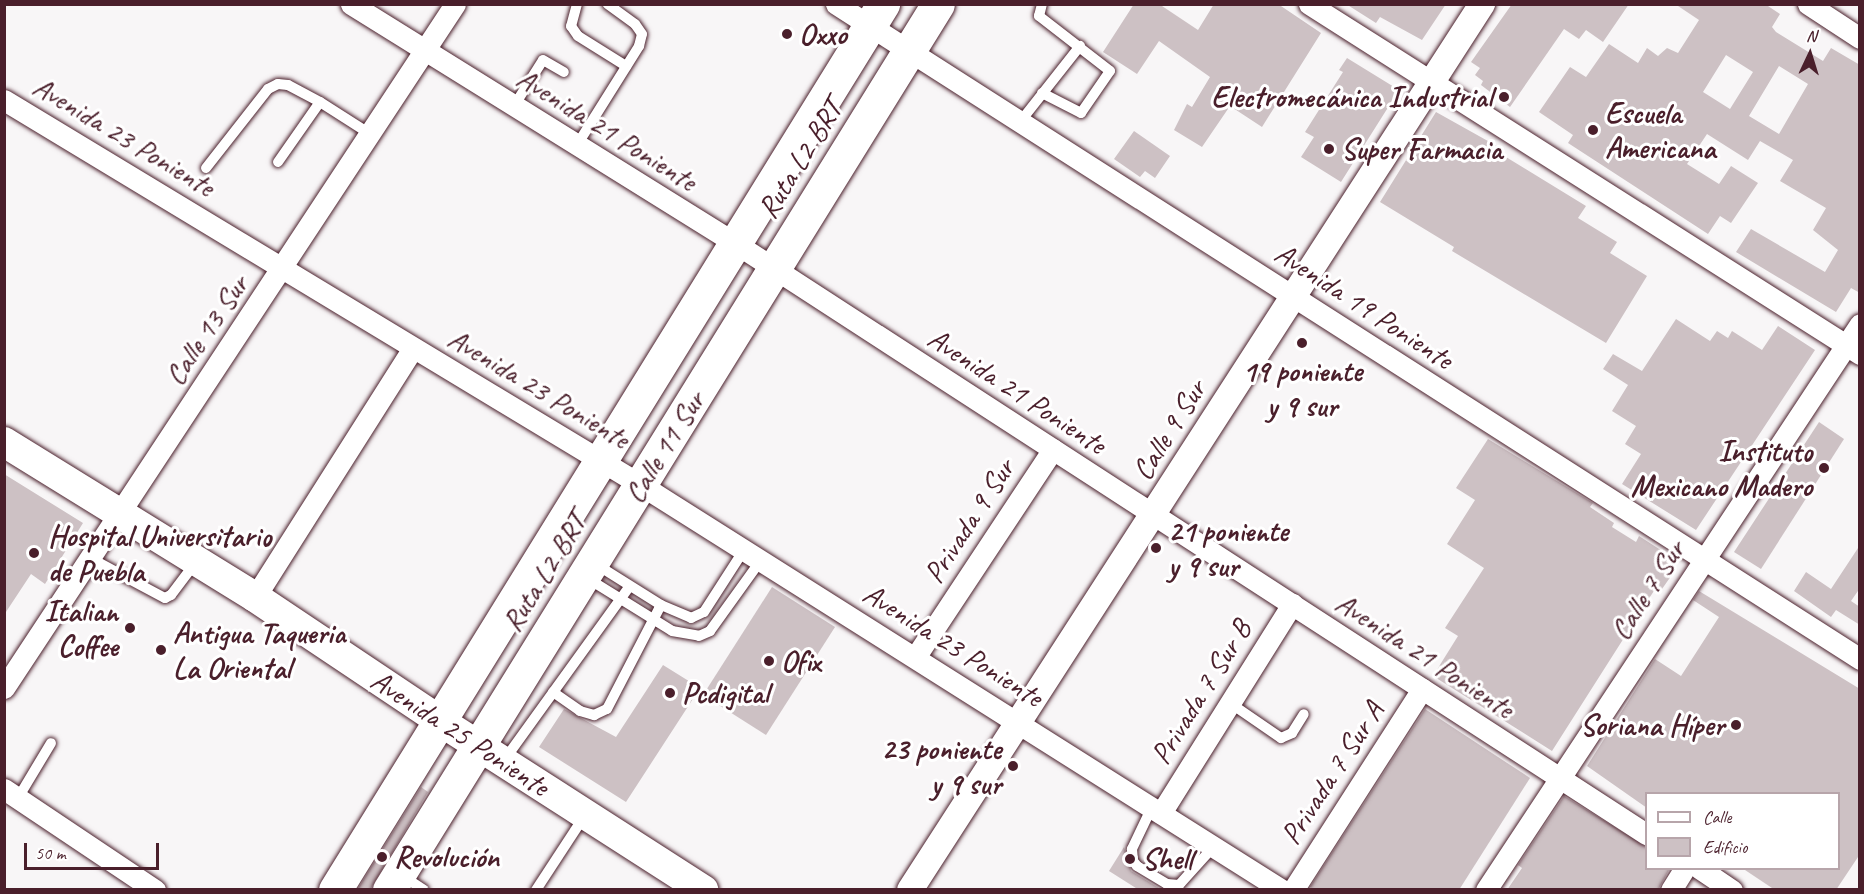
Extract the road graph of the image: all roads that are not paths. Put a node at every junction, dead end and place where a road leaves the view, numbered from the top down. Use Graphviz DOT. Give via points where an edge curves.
graph roads {
  1 [pos="351,4"];
  2 [pos="455,4"];
  3 [pos="577,4"];
  4 [pos="607,4"];
  5 [pos="836,4"];
  6 [pos="923,4"];
  7 [pos="938,4"];
  8 [pos="1042,4"];
  9 [pos="1309,4"];
  10 [pos="1482,4"];
  11 [pos="1808,4"];
  12 [pos="886,32"];
  13 [pos="1860,38"];
  14 [pos="1080,46"];
  15 [pos="426,51"];
  16 [pos="626,66"];
  17 [pos="564,72"];
  18 [pos="1432,83"];
  19 [pos="1042,93"];
  20 [pos="4,100"];
  21 [pos="320,102"];
  22 [pos="514,106"];
  23 [pos="1020,122"];
  24 [pos="370,134"];
  25 [pos="577,145"];
  26 [pos="278,162"];
  27 [pos="207,168"];
  28 [pos="752,254"];
  29 [pos="283,268"];
  30 [pos="1293,297"];
  31 [pos="1860,324"];
  32 [pos="413,348"];
  33 [pos="1853,350"];
  34 [pos="4,442"];
  35 [pos="1053,449"];
  36 [pos="618,472"];
  37 [pos="119,515"];
  38 [pos="1154,516"];
  39 [pos="752,555"];
  40 [pos="90,558"];
  41 [pos="1704,560"];
  42 [pos="197,562"];
  43 [pos="588,569"];
  44 [pos="629,586"];
  45 [pos="255,597"];
  46 [pos="620,600"];
  47 [pos="1292,604"];
  48 [pos="661,605"];
  49 [pos="653,620"];
  50 [pos="916,656"];
  51 [pos="1860,659"];
  52 [pos="4,688"];
  53 [pos="1422,689"];
  54 [pos="553,692"];
  55 [pos="1230,703"];
  56 [pos="1304,714"];
  57 [pos="1019,723"];
  58 [pos="463,736"];
  59 [pos="51,743"];
  60 [pos="1560,778"];
  61 [pos="11,793"];
  62 [pos="1156,810"];
  63 [pos="585,815"];
  64 [pos="1645,833"];
  65 [pos="1214,846"];
  66 [pos="1683,870"];
  67 [pos="1702,870"];
  68 [pos="396,885"];
  69 [pos="1159,885"];
  70 [pos="155,890"];
  71 [pos="335,890"];
  72 [pos="536,890"];
  73 [pos="703,890"];
  74 [pos="910,890"];
  75 [pos="1282,890"];
  76 [pos="1293,890"];
  77 [pos="1485,890"];
  78 [pos="1671,890"];
  79 [pos="1732,890"];
  1 -- 15 [label="street, Avenida 21 Poniente"];
  2 -- 15 [label="street, Calle 13 Sur"];
  3 -- 16 [label="lane" via="571,26 578,36"];
  4 -- 16 [label="lane" via="635,24 642,34"];
  5 -- 12 [label="street, Avenida 19 Poniente"];
  6 -- 12 [label="lane"];
  7 -- 12 [label="main road, Calle 11 Sur"];
  8 -- 14 [label="lane" via="1038,16"];
  9 -- 18 [label="street"];
  10 -- 18 [label="street, Calle 9 Sur"];
  11 -- 13 [label="street"];
  12 -- 23 [label="street, Avenida 19 Poniente"];
  12 -- 28 [label="main road, Calle 11 Sur"];
  12 -- 28 [label="main road, Calle 11 Sur"];
  14 -- 19 [label="lane"];
  14 -- 19 [label="lane" via="1110,71 1085,112 1077,113"];
  15 -- 22 [label="street, Avenida 21 Poniente"];
  15 -- 24 [label="street, Calle 13 Sur"];
  16 -- 25 [label="lane"];
  17 -- 22 [label="lane" via="543,60"];
  18 -- 30 [label="street, Calle 9 Sur"];
  18 -- 33 [label="street"];
  19 -- 23 [label="lane"];
  20 -- 29 [label="street, Avenida 23 Poniente"];
  21 -- 24 [label="lane"];
  21 -- 26 [label="lane"];
  21 -- 27 [label="lane" via="288,85 268,89"];
  22 -- 25 [label="street, Avenida 21 Poniente"];
  23 -- 30 [label="street, Avenida 19 Poniente"];
  24 -- 29 [label="street, Calle 13 Sur"];
  25 -- 28 [label="street, Avenida 21 Poniente"];
  28 -- 35 [label="street, Avenida 21 Poniente"];
  28 -- 36 [label="main road, Calle 11 Sur"];
  28 -- 36 [label="main road, Calle 11 Sur"];
  29 -- 32 [label="street, Avenida 23 Poniente"];
  29 -- 37 [label="street, Calle 13 Sur"];
  30 -- 38 [label="street, Calle 9 Sur"];
  30 -- 41 [label="street, Avenida 19 Poniente"];
  31 -- 33 [label="street, Calle 7 Sur"];
  32 -- 36 [label="street, Avenida 23 Poniente"];
  32 -- 45 [label="street"];
  33 -- 41 [label="street, Calle 7 Sur"];
  34 -- 37 [label="main road, Avenida 25 Poniente"];
  35 -- 38 [label="street, Avenida 21 Poniente"];
  35 -- 50 [label="street, Privada 9 Sur"];
  36 -- 39 [label="street, Avenida 23 Poniente"];
  36 -- 43 [label="main road, Calle 11 Sur"];
  36 -- 58 [label="main road, Calle 11 Sur"];
  37 -- 40 [label="street, Calle 13 Sur"];
  37 -- 42 [label="main road, Avenida 25 Poniente"];
  38 -- 47 [label="street, Avenida 21 Poniente"];
  38 -- 57 [label="street, Calle 9 Sur"];
  39 -- 48 [label="lane" via="704,612 691,618"];
  39 -- 49 [label="lane" via="710,631 685,635"];
  39 -- 50 [label="street, Avenida 23 Poniente"];
  40 -- 42 [label="lane" via="165,598"];
  40 -- 52 [label="street, Calle 13 Sur"];
  41 -- 51 [label="street, Avenida 19 Poniente"];
  41 -- 60 [label="street, Calle 7 Sur"];
  42 -- 45 [label="main road, Avenida 25 Poniente"];
  43 -- 44 [label="lane"];
  43 -- 46 [label="lane"];
  43 -- 58 [label="main road, Calle 11 Sur"];
  44 -- 46 [label="lane"];
  44 -- 48 [label="lane"];
  45 -- 58 [label="main road, Avenida 25 Poniente"];
  46 -- 49 [label="lane"];
  46 -- 54 [label="lane"];
  47 -- 53 [label="street, Avenida 21 Poniente"];
  47 -- 55 [label="street, Privada 7 Sur B"];
  48 -- 49 [label="lane"];
  49 -- 54 [label="lane" via="607,709 594,715 580,711"];
  50 -- 57 [label="street, Avenida 23 Poniente"];
  53 -- 60 [label="street, Avenida 21 Poniente"];
  53 -- 76 [label="street, Privada 7 Sur A"];
  54 -- 58 [label="lane"];
  55 -- 56 [label="lane" via="1281,738 1292,734"];
  55 -- 62 [label="street, Privada 7 Sur B"];
  57 -- 62 [label="street, Avenida 23 Poniente"];
  57 -- 74 [label="street, Calle 9 Sur"];
  58 -- 63 [label="main road, Avenida 25 Poniente"];
  58 -- 68 [label="main road, Calle 11 Sur"];
  58 -- 71 [label="main road, Calle 11 Sur"];
  59 -- 61 [label="lane"];
  60 -- 64 [label="street, Avenida 21 Poniente"];
  60 -- 77 [label="street, Calle 7 Sur"];
  61 -- 70 [label="street"];
  62 -- 65 [label="street, Avenida 23 Poniente"];
  62 -- 69 [label="lane" via="1131,855 1137,866"];
  63 -- 72 [label="lane"];
  63 -- 73 [label="main road, Avenida 25 Poniente"];
  65 -- 69 [label="lane" via="1179,885"];
  65 -- 75 [label="street, Avenida 23 Poniente"];
  66 -- 78 [label="street"];
  67 -- 79 [label="street"];
}
